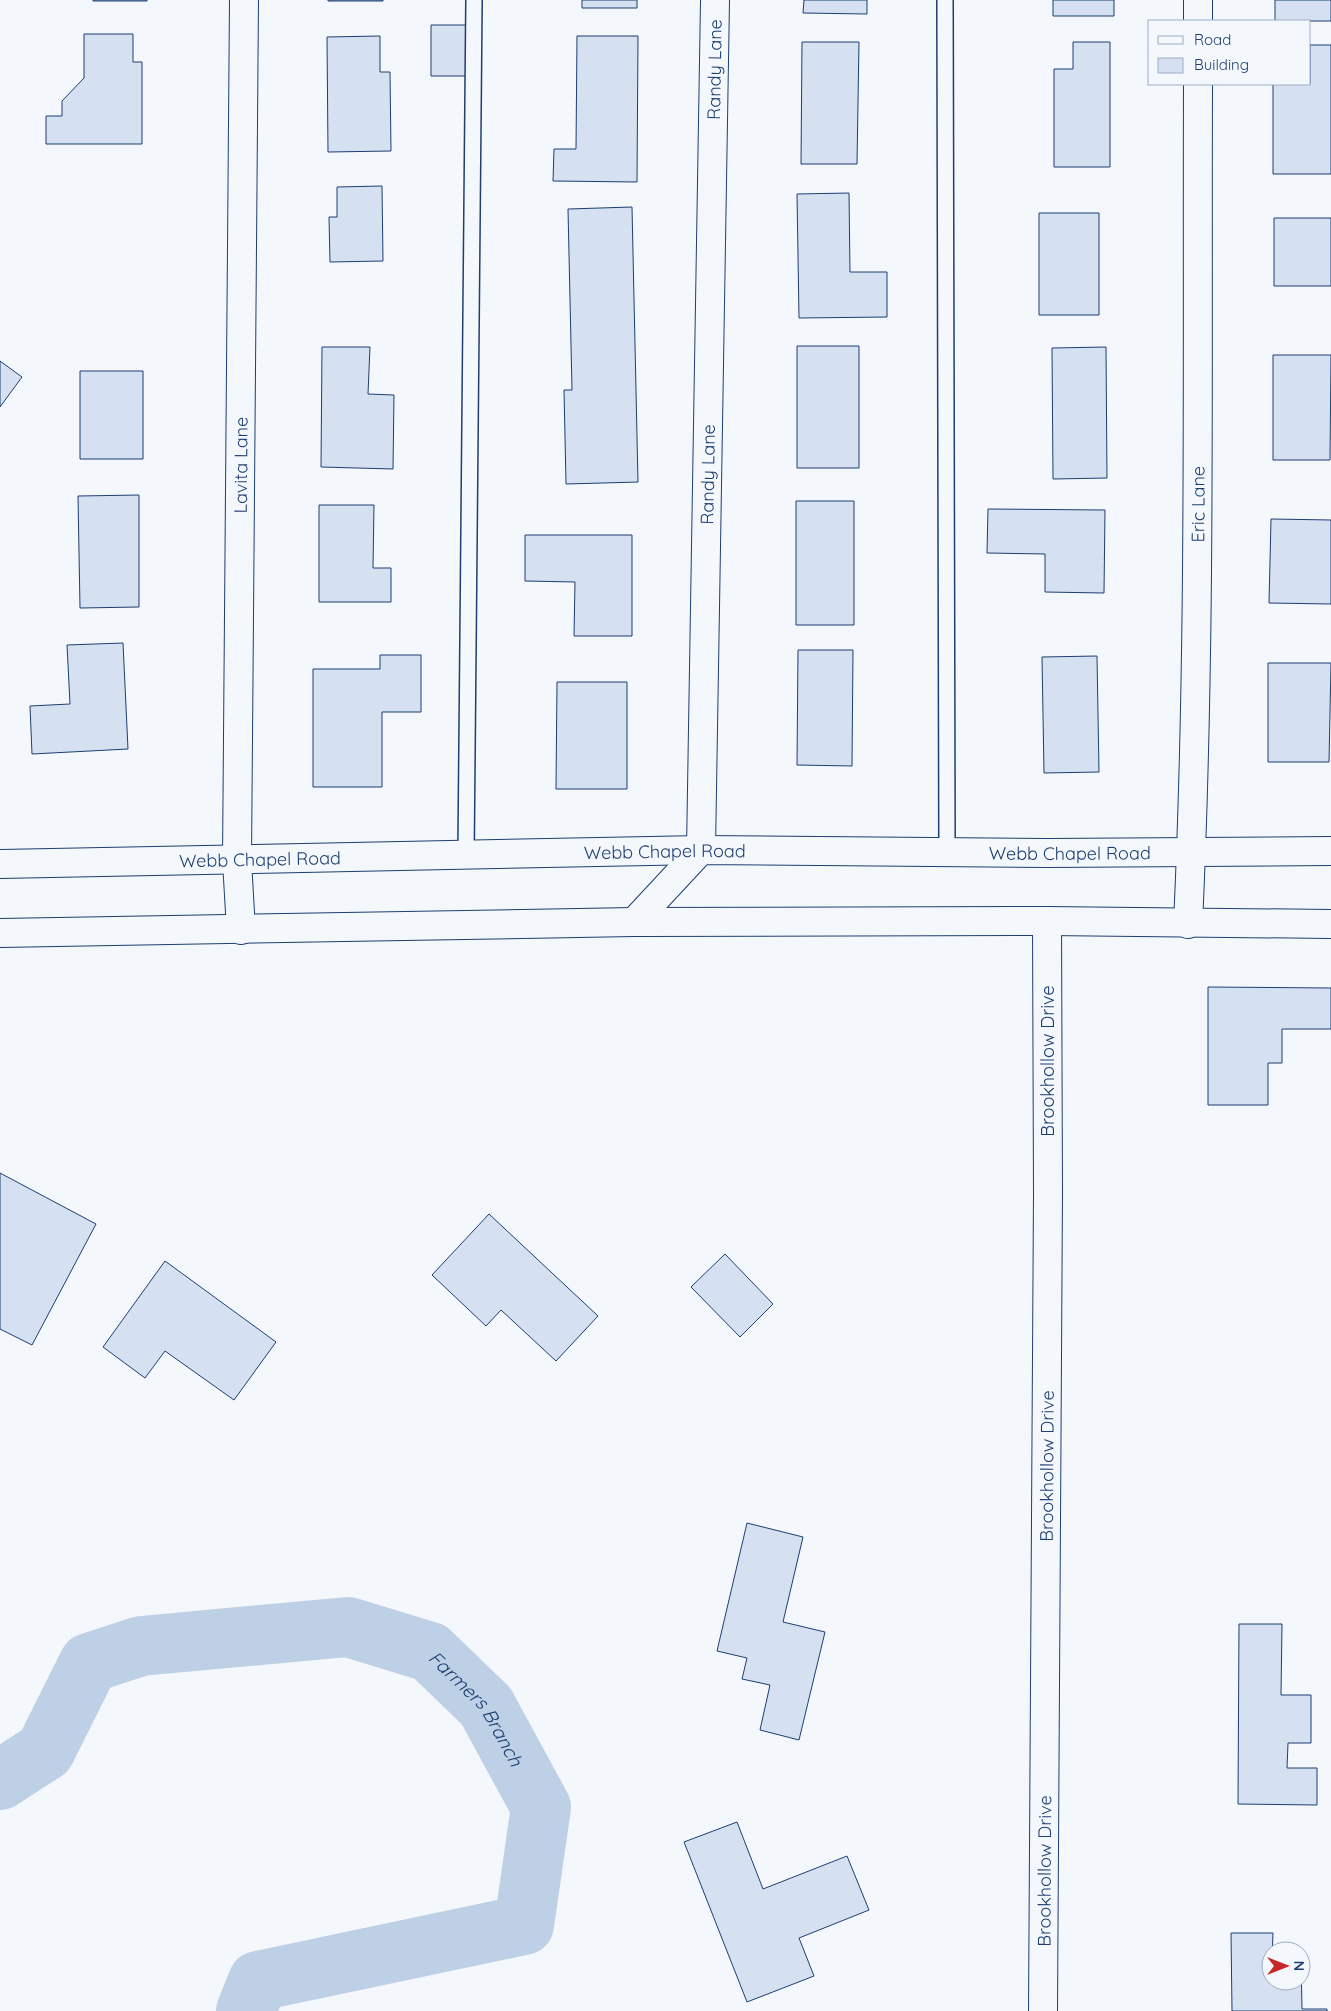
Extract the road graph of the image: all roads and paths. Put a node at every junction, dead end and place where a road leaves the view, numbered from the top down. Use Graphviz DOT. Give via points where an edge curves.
graph roads {
  1 [pos="244,0"];
  2 [pos="474,0"];
  3 [pos="715,0"];
  4 [pos="945,0"];
  5 [pos="1198,0"];
  6 [pos="1198,20"];
  7 [pos="1198,85"];
  8 [pos="701,850"];
  9 [pos="1331,851"];
  10 [pos="947,852"];
  11 [pos="1191,853"];
  12 [pos="466,856"];
  13 [pos="237,861"];
  14 [pos="0,864"];
  15 [pos="1047,921"];
  16 [pos="634,922"];
  17 [pos="1188,924"];
  18 [pos="1331,924"];
  19 [pos="241,930"];
  20 [pos="0,933"];
  21 [pos="1043,2011"];
  1 -- 13 [label="street, Lavita Lane"];
  2 -- 12 [label="lane"];
  3 -- 8 [label="street, Randy Lane"];
  4 -- 10 [label="lane"];
  5 -- 6 [label="street"];
  7 -- 11 [label="street, Eric Lane" via="1197,496"];
  8 -- 10 [label="street, Webb Chapel Road"];
  8 -- 12 [label="street, Webb Chapel Road"];
  8 -- 16 [label="street"];
  9 -- 11 [label="street, Webb Chapel Road"];
  10 -- 11 [label="street, Webb Chapel Road"];
  11 -- 17 [label="street, Eric Lane"];
  12 -- 13 [label="street, Webb Chapel Road"];
  13 -- 14 [label="street, Webb Chapel Road"];
  13 -- 19 [label="street, Lavita Lane"];
  15 -- 16 [label="street"];
  15 -- 17 [label="street"];
  15 -- 21 [label="street, Brookhollow Drive"];
  16 -- 19 [label="street"];
  17 -- 18 [label="street"];
  19 -- 20 [label="street"];
}
